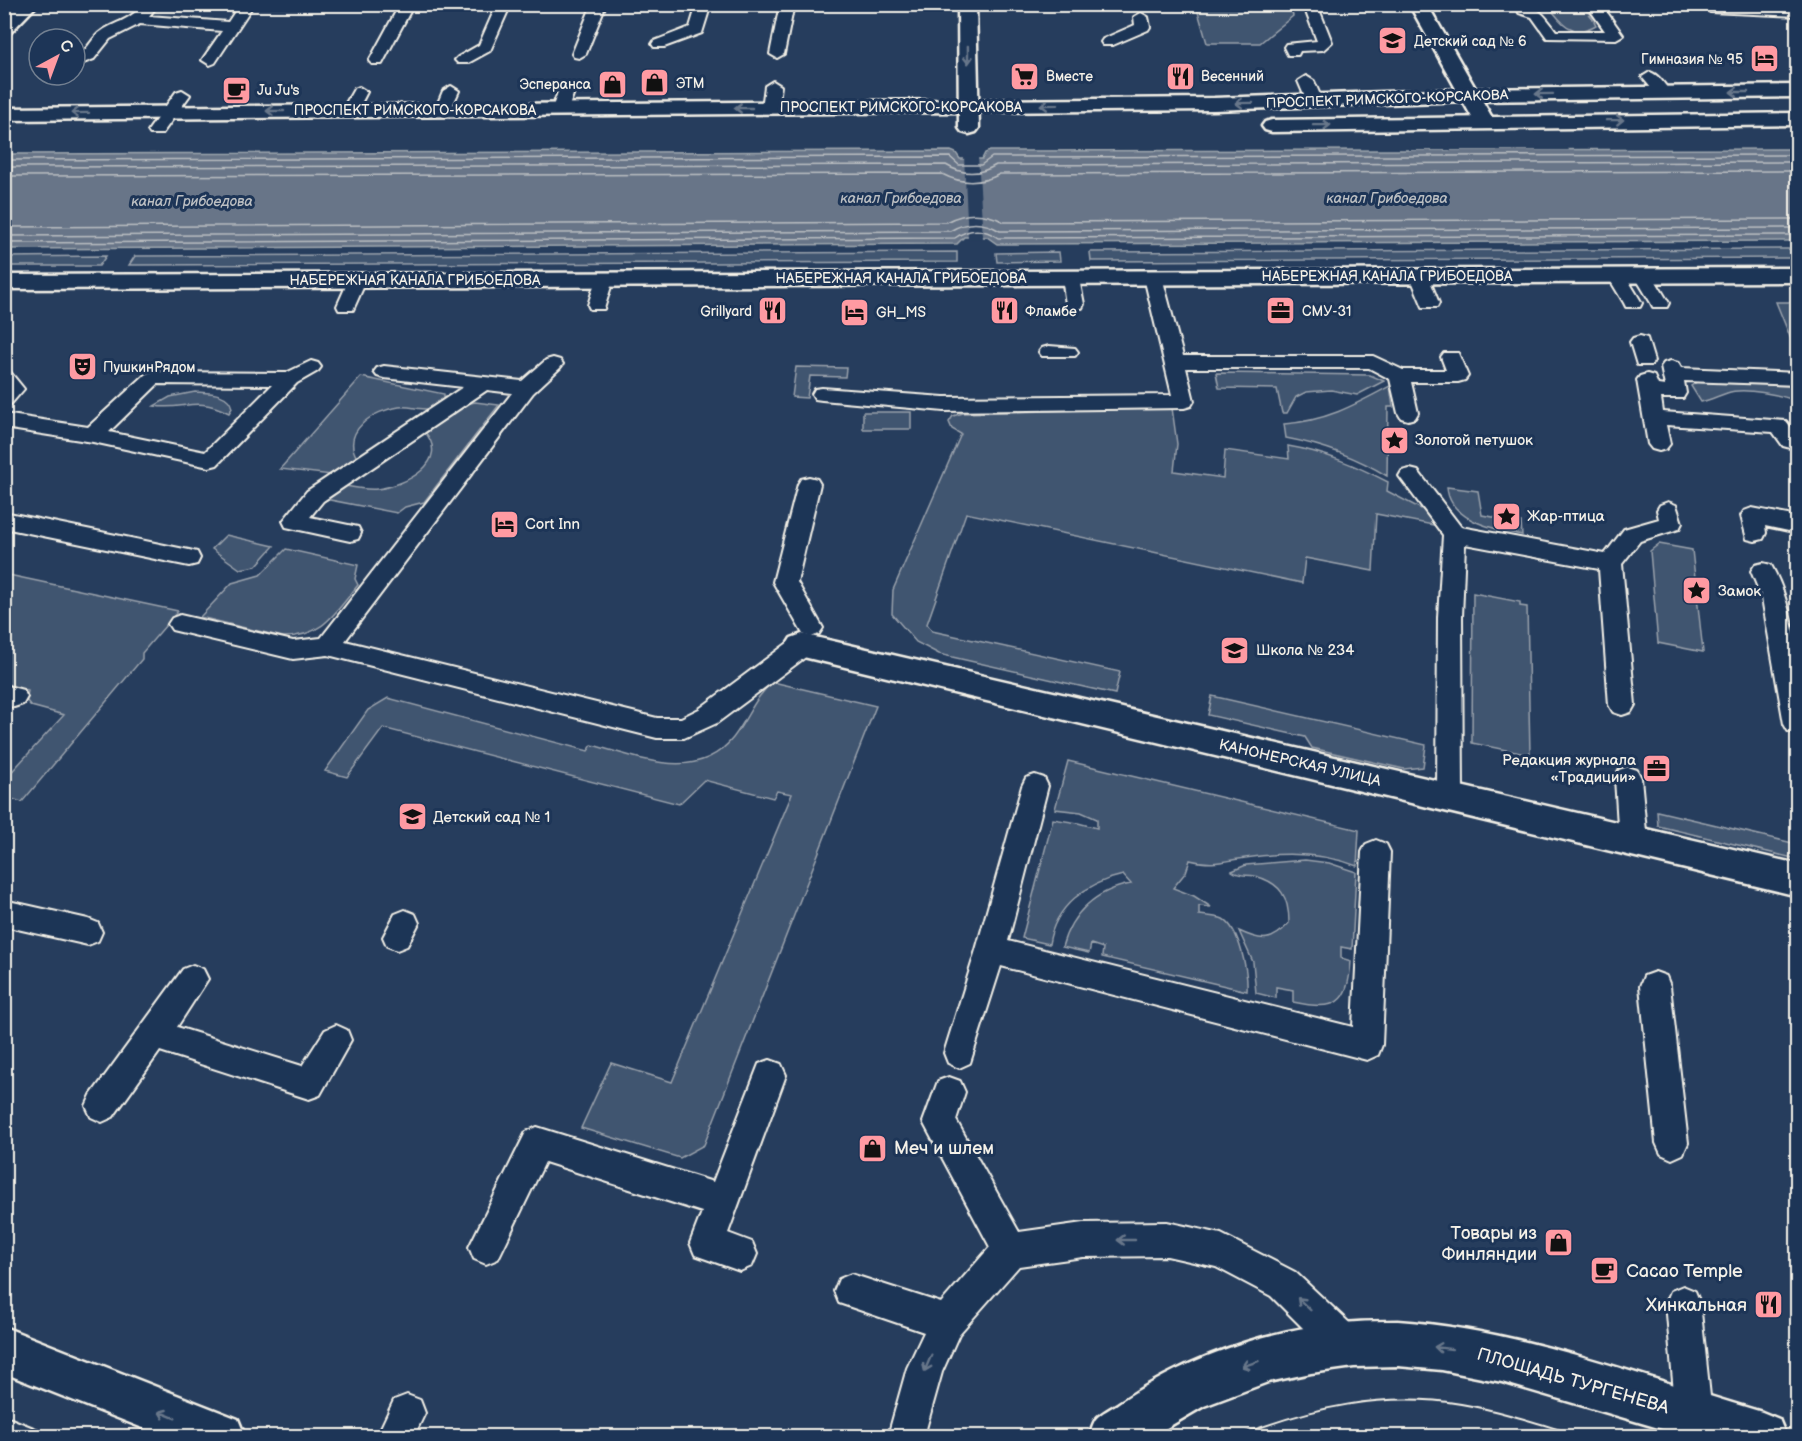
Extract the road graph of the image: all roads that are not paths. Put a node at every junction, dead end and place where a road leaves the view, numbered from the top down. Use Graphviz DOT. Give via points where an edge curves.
graph roads {
  1 [pos="29,4"];
  2 [pos="152,4"];
  3 [pos="247,4"];
  4 [pos="407,4"];
  5 [pos="504,4"];
  6 [pos="599,4"];
  7 [pos="967,4"];
  8 [pos="1310,4"];
  9 [pos="1418,4"];
  10 [pos="1593,4"];
  11 [pos="1521,6"];
  12 [pos="1715,9"];
  13 [pos="707,12"];
  14 [pos="781,12"];
  15 [pos="1797,12"];
  16 [pos="1141,16"];
  17 [pos="138,20"];
  18 [pos="233,27"];
  19 [pos="4,28"];
  20 [pos="1108,42"];
  21 [pos="659,44"];
  22 [pos="1293,52"];
  23 [pos="579,54"];
  24 [pos="777,54"];
  25 [pos="87,57"];
  26 [pos="210,60"];
  27 [pos="463,60"];
  28 [pos="377,61"];
  29 [pos="1306,81"];
  30 [pos="773,86"];
  31 [pos="567,89"];
  32 [pos="1797,91"];
  33 [pos="1468,95"];
  34 [pos="1315,102"];
  35 [pos="175,103"];
  36 [pos="969,106"];
  37 [pos="770,108"];
  38 [pos="560,109"];
  39 [pos="4,114"];
  40 [pos="1797,119"];
  41 [pos="1484,122"];
  42 [pos="1251,126"];
  43 [pos="946,128"];
  44 [pos="969,128"];
  45 [pos="990,128"];
  46 [pos="553,129"];
  47 [pos="156,131"];
  48 [pos="4,132"];
  49 [pos="1616,275"];
  50 [pos="1643,275"];
  51 [pos="1797,275"];
  52 [pos="1419,276"];
  53 [pos="1153,277"];
  54 [pos="1071,278"];
  55 [pos="604,279"];
  56 [pos="357,281"];
  57 [pos="4,282"];
  58 [pos="1430,303"];
  59 [pos="1634,303"];
  60 [pos="1660,303"];
  61 [pos="1075,304"];
  62 [pos="597,305"];
  63 [pos="346,306"];
  64 [pos="1451,357"];
  65 [pos="1175,362"];
  66 [pos="553,364"];
  67 [pos="311,367"];
  68 [pos="384,372"];
  69 [pos="1399,376"];
  70 [pos="4,377"];
  71 [pos="290,379"];
  72 [pos="1797,379"];
  73 [pos="483,383"];
  74 [pos="526,388"];
  75 [pos="822,394"];
  76 [pos="4,399"];
  77 [pos="1408,413"];
  78 [pos="1655,418"];
  79 [pos="4,421"];
  80 [pos="93,435"];
  81 [pos="1797,443"];
  82 [pos="1659,444"];
  83 [pos="1410,476"];
  84 [pos="809,484"];
  85 [pos="1668,510"];
  86 [pos="4,520"];
  87 [pos="1797,525"];
  88 [pos="350,533"];
  89 [pos="1755,533"];
  90 [pos="1454,534"];
  91 [pos="189,558"];
  92 [pos="1610,563"];
  93 [pos="1763,571"];
  94 [pos="180,624"];
  95 [pos="807,637"];
  96 [pos="328,646"];
  97 [pos="1622,705"];
  98 [pos="1797,724"];
  99 [pos="1628,778"];
  100 [pos="1035,786"];
  101 [pos="1450,798"];
  102 [pos="1633,842"];
  103 [pos="1376,852"];
  104 [pos="1797,880"];
  105 [pos="4,913"];
  106 [pos="88,932"];
  107 [pos="991,950"];
  108 [pos="193,979"];
  109 [pos="1655,986"];
  110 [pos="154,1034"];
  111 [pos="336,1040"];
  112 [pos="959,1053"];
  113 [pos="770,1075"];
  114 [pos="949,1092"];
  115 [pos="102,1106"];
  116 [pos="1672,1143"];
  117 [pos="723,1202"];
  118 [pos="486,1247"];
  119 [pos="1010,1250"];
  120 [pos="740,1254"];
  121 [pos="851,1291"];
  122 [pos="1683,1303"];
  123 [pos="947,1322"];
  124 [pos="1346,1345"];
  125 [pos="4,1350"];
  126 [pos="1694,1416"];
  127 [pos="221,1437"];
  128 [pos="906,1437"];
  129 [pos="1113,1437"];
  130 [pos="1762,1437"];
  1 -- 19 [label="street"];
  2 -- 17 [label="lane"];
  3 -- 18 [label="lane"];
  4 -- 28 [label="lane"];
  5 -- 27 [label="lane" via="485,48"];
  6 -- 23 [label="lane"];
  7 -- 36 [label="street, one-way"];
  8 -- 22 [label="lane" via="1325,42 1318,47 1291,47"];
  9 -- 33 [label="street"];
  10 -- 11 [label="lane" via="1621,41 1552,35 1537,14"];
  12 -- 15 [label="lane"];
  13 -- 21 [label="lane" via="697,30"];
  14 -- 24 [label="lane"];
  16 -- 20 [label="lane" via="1143,27"];
  17 -- 18 [label="lane"];
  17 -- 25 [label="lane" via="105,36"];
  18 -- 26 [label="lane"];
  29 -- 34 [label="lane"];
  30 -- 37 [label="lane"];
  31 -- 38 [label="lane"];
  32 -- 33 [label="street, ПРОСПЕКТ РИМСКОГО-КОРСАКОВА, one-way" via="1656,84"];
  33 -- 34 [label="street, ПРОСПЕКТ РИМСКОГО-КОРСАКОВА"];
  33 -- 41 [label="street"];
  34 -- 36 [label="street, ПРОСПЕКТ РИМСКОГО-КОРСАКОВА, one-way"];
  38 -- 35 [label="street, ПРОСПЕКТ РИМСКОГО-КОРСАКОВА, one-way" via="447,100"];
  35 -- 39 [label="street, ПРОСПЕКТ РИМСКОГО-КОРСАКОВА, one-way"];
  35 -- 47 [label="lane"];
  36 -- 37 [label="street, ПРОСПЕКТ РИМСКОГО-КОРСАКОВА"];
  36 -- 44 [label="street"];
  37 -- 38 [label="street, ПРОСПЕКТ РИМСКОГО-КОРСАКОВА, one-way"];
  41 -- 40 [label="street, ПРОСПЕКТ РИМСКОГО-КОРСАКОВА, one-way"];
  42 -- 41 [label="street, ПРОСПЕКТ РИМСКОГО-КОРСАКОВА, one-way"];
  43 -- 44 [label="street, ПРОСПЕКТ РИМСКОГО-КОРСАКОВА"];
  44 -- 45 [label="street, ПРОСПЕКТ РИМСКОГО-КОРСАКОВА"];
  46 -- 47 [label="street, ПРОСПЕКТ РИМСКОГО-КОРСАКОВА"];
  47 -- 48 [label="street, ПРОСПЕКТ РИМСКОГО-КОРСАКОВА"];
  49 -- 50 [label="street, НАБЕРЕЖНАЯ КАНАЛА ГРИБОЕДОВА"];
  49 -- 52 [label="street, НАБЕРЕЖНАЯ КАНАЛА ГРИБОЕДОВА"];
  49 -- 59 [label="lane"];
  50 -- 51 [label="street, НАБЕРЕЖНАЯ КАНАЛА ГРИБОЕДОВА"];
  50 -- 60 [label="lane"];
  52 -- 53 [label="street, НАБЕРЕЖНАЯ КАНАЛА ГРИБОЕДОВА"];
  52 -- 58 [label="lane"];
  53 -- 54 [label="street, НАБЕРЕЖНАЯ КАНАЛА ГРИБОЕДОВА"];
  53 -- 65 [label="lane"];
  54 -- 55 [label="street, НАБЕРЕЖНАЯ КАНАЛА ГРИБОЕДОВА"];
  54 -- 61 [label="lane"];
  55 -- 56 [label="street, НАБЕРЕЖНАЯ КАНАЛА ГРИБОЕДОВА"];
  55 -- 62 [label="lane"];
  56 -- 57 [label="street, НАБЕРЕЖНАЯ КАНАЛА ГРИБОЕДОВА"];
  56 -- 63 [label="lane"];
  64 -- 69 [label="lane" via="1458,376"];
  65 -- 69 [label="lane" via="1373,362"];
  65 -- 75 [label="lane" via="1184,401"];
  66 -- 74 [label="lane"];
  67 -- 71 [label="lane"];
  68 -- 73 [label="lane"];
  69 -- 77 [label="lane"];
  70 -- 76 [label="lane" via="14,389"];
  71 -- 80 [label="lane" via="153,378"];
  71 -- 80 [label="lane" via="209,460"];
  72 -- 78 [label="lane" via="1672,370 1676,393 1645,368"];
  73 -- 74 [label="lane"];
  73 -- 88 [label="lane" via="315,496 294,521"];
  74 -- 96 [label="lane"];
  78 -- 81 [label="lane" via="1779,426 1790,441"];
  78 -- 82 [label="lane"];
  79 -- 80 [label="lane"];
  83 -- 90 [label="lane"];
  84 -- 95 [label="lane" via="785,582"];
  85 -- 92 [label="lane" via="1671,523 1632,535"];
  86 -- 91 [label="lane"];
  87 -- 89 [label="lane" via="1752,516"];
  90 -- 92 [label="lane"];
  90 -- 101 [label="lane"];
  92 -- 97 [label="lane"];
  93 -- 98 [label="lane" via="1774,598"];
  94 -- 96 [label="lane" via="293,650"];
  95 -- 96 [label="lane" via="708,716 684,728 645,725"];
  95 -- 101 [label="street, КАНОНЕРСКАЯ УЛИЦА"];
  99 -- 102 [label="lane"];
  100 -- 107 [label="lane"];
  101 -- 102 [label="street, КАНОНЕРСКАЯ УЛИЦА"];
  102 -- 104 [label="street, КАНОНЕРСКАЯ УЛИЦА"];
  103 -- 107 [label="lane" via="1367,1045"];
  105 -- 106 [label="lane"];
  107 -- 112 [label="lane"];
  108 -- 110 [label="lane"];
  109 -- 116 [label="lane"];
  110 -- 111 [label="lane" via="309,1084"];
  110 -- 115 [label="lane"];
  113 -- 117 [label="lane"];
  114 -- 119 [label="lane" via="939,1122"];
  117 -- 118 [label="lane" via="537,1143"];
  117 -- 120 [label="lane" via="707,1243"];
  119 -- 123 [label="lane"];
  124 -- 119 [label="lane, one-way" via="1283,1284 1221,1251 1167,1239 1083,1240"];
  121 -- 123 [label="lane"];
  122 -- 126 [label="lane"];
  123 -- 128 [label="lane, one-way" via="925,1368"];
  126 -- 124 [label="street, ПЛОЩАДЬ ТУРГЕНЕВА, one-way" via="1488,1355 1441,1347"];
  124 -- 129 [label="street, ПЛОЩАДЬ ТУРГЕНЕВА, one-way" via="1296,1351 1205,1380 1136,1419"];
  127 -- 125 [label="street, one-way"];
  126 -- 130 [label="street, ПЛОЩАДЬ ТУРГЕНЕВА"];
}
